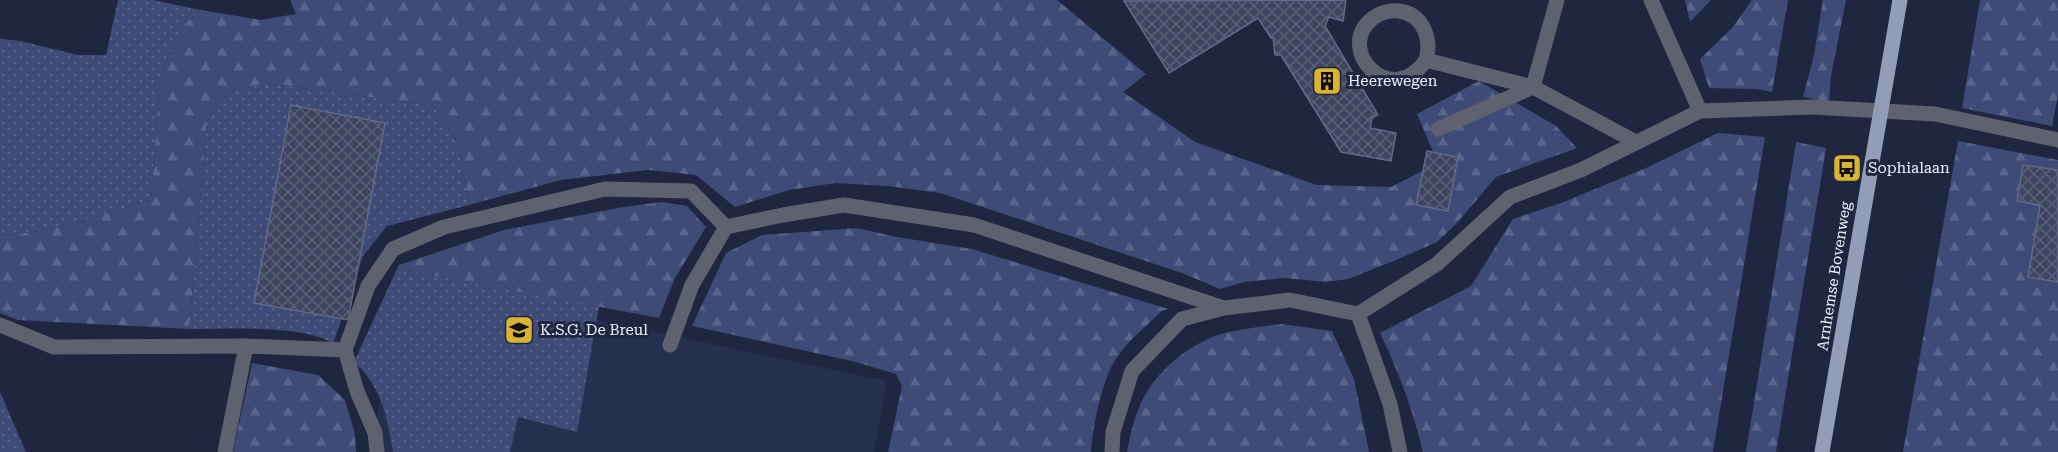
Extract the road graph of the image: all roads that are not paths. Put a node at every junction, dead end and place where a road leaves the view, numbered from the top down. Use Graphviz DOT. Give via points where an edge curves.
graph roads {
  1 [pos="1557,0"];
  2 [pos="1651,0"];
  3 [pos="1900,0"];
  4 [pos="1426,60"];
  5 [pos="1533,87"];
  6 [pos="1881,110"];
  7 [pos="1700,111"];
  8 [pos="1438,129"];
  9 [pos="2058,140"];
  10 [pos="1636,142"];
  11 [pos="726,227"];
  12 [pos="1224,308"];
  13 [pos="1358,314"];
  14 [pos="0,325"];
  15 [pos="670,345"];
  16 [pos="246,346"];
  17 [pos="345,350"];
  18 [pos="225,452"];
  19 [pos="377,452"];
  20 [pos="1112,452"];
  21 [pos="1400,452"];
  22 [pos="1822,452"];
  1 -- 5 [label="lane"];
  2 -- 7 [label="lane"];
  3 -- 6 [label="main road, Arnhemse Bovenweg"];
  4 -- 4 [label="lane" via="1429,50 1423,25 1410,14 1379,14 1363,30 1362,56 1370,70 1382,78 1399,80 1411,76"];
  4 -- 5 [label="lane"];
  5 -- 8 [label="lane"];
  5 -- 10 [label="lane"];
  6 -- 7 [label="lane" via="1812,107"];
  6 -- 9 [label="lane" via="1935,114"];
  6 -- 22 [label="main road, Arnhemse Bovenweg"];
  7 -- 10 [label="lane"];
  10 -- 13 [label="lane" via="1581,170 1510,197 1437,264"];
  11 -- 12 [label="lane" via="844,205 974,225"];
  11 -- 15 [label="lane" via="692,285"];
  11 -- 17 [label="lane" via="692,191 605,189 444,227 393,249 368,286"];
  12 -- 13 [label="lane" via="1290,300"];
  12 -- 20 [label="lane" via="1182,319 1132,371 1113,432"];
  13 -- 21 [label="lane" via="1390,404"];
  14 -- 16 [label="lane" via="54,347"];
  16 -- 17 [label="lane"];
  16 -- 18 [label="lane"];
  17 -- 19 [label="lane" via="375,433"];
}
